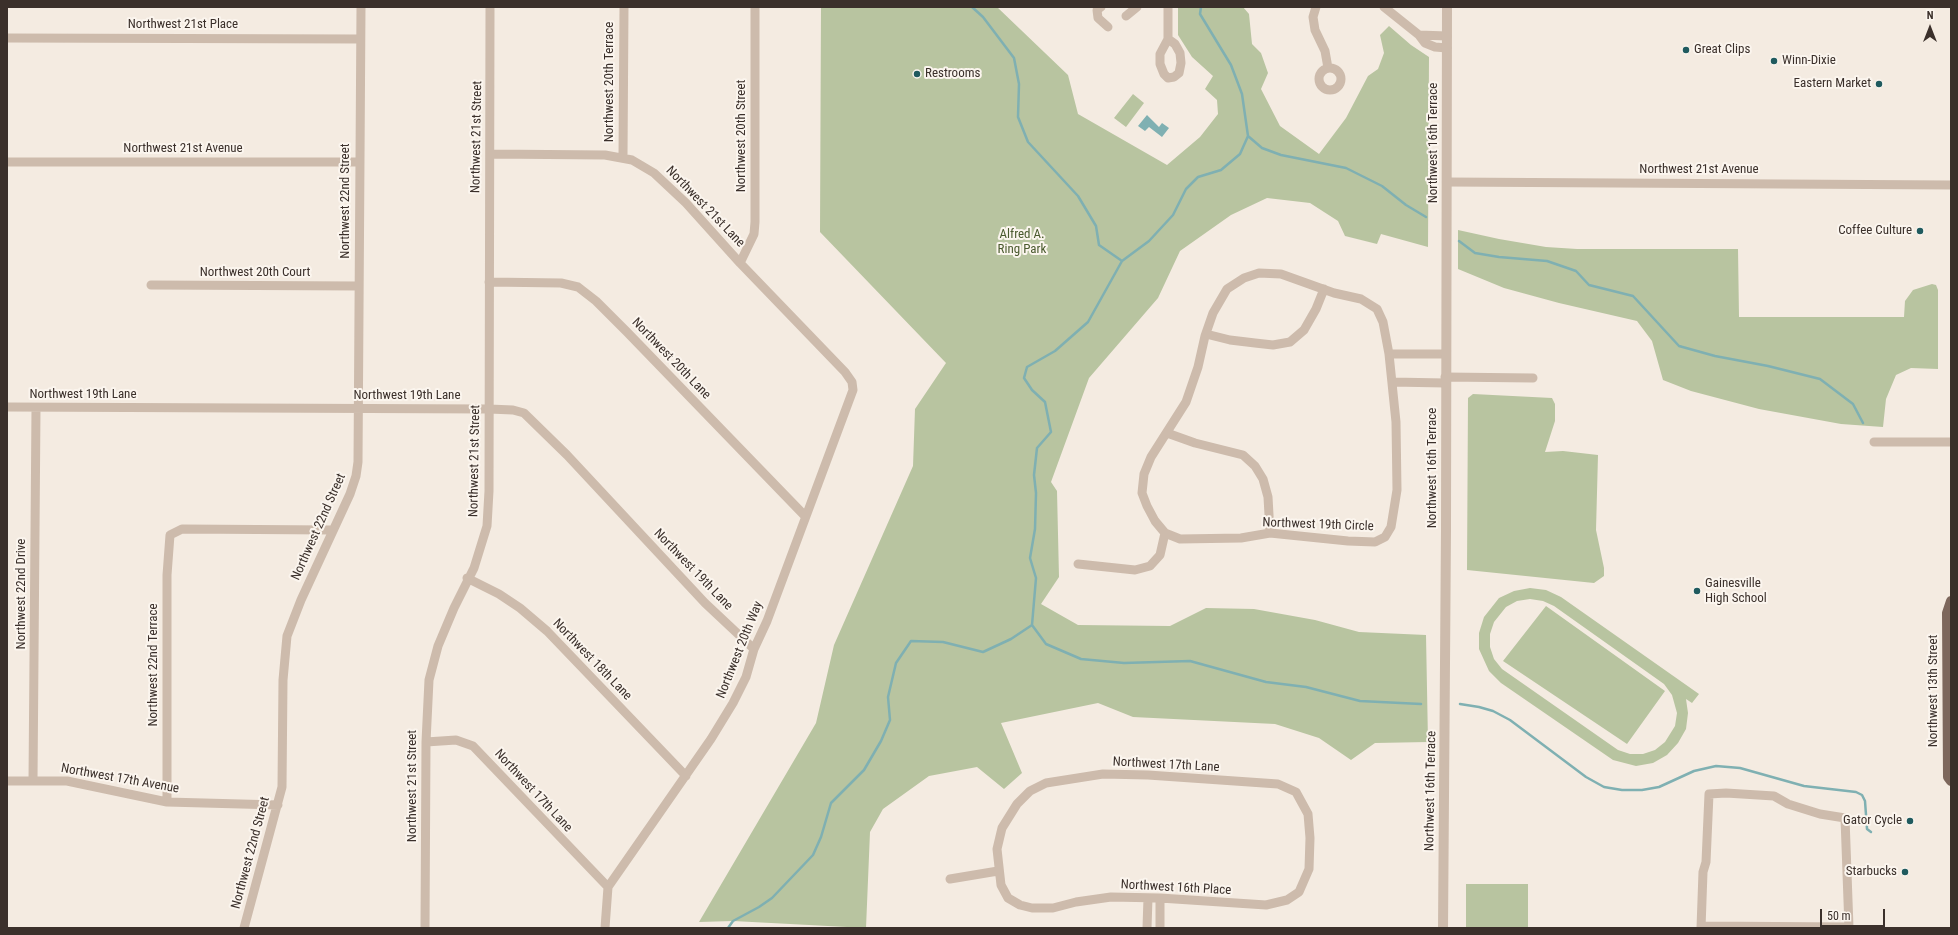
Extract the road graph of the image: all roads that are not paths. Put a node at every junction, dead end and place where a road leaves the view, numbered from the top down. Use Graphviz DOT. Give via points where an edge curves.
graph roads {
  1 [pos="360,7"];
  2 [pos="490,7"];
  3 [pos="624,7"];
  4 [pos="755,7"];
  5 [pos="1101,7"];
  6 [pos="1138,7"];
  7 [pos="1168,7"];
  8 [pos="1316,7"];
  9 [pos="1384,7"];
  10 [pos="1447,7"];
  11 [pos="1126,16"];
  12 [pos="1108,27"];
  13 [pos="1419,35"];
  14 [pos="1447,36"];
  15 [pos="7,38"];
  16 [pos="360,39"];
  17 [pos="1168,39"];
  18 [pos="1447,48"];
  19 [pos="1328,68"];
  20 [pos="490,154"];
  21 [pos="623,157"];
  22 [pos="7,162"];
  23 [pos="359,162"];
  24 [pos="1447,182"];
  25 [pos="1951,185"];
  26 [pos="740,263"];
  27 [pos="489,282"];
  28 [pos="151,286"];
  29 [pos="359,286"];
  30 [pos="1324,289"];
  31 [pos="1206,334"];
  32 [pos="1389,354"];
  33 [pos="1445,354"];
  34 [pos="1533,378"];
  35 [pos="1445,380"];
  36 [pos="852,382"];
  37 [pos="1392,382"];
  38 [pos="7,407"];
  39 [pos="36,408"];
  40 [pos="359,409"];
  41 [pos="489,409"];
  42 [pos="1167,433"];
  43 [pos="1874,442"];
  44 [pos="1951,442"];
  45 [pos="805,516"];
  46 [pos="332,530"];
  47 [pos="1166,533"];
  48 [pos="1270,534"];
  49 [pos="1078,564"];
  50 [pos="467,578"];
  51 [pos="1951,601"];
  52 [pos="1949,617"];
  53 [pos="754,649"];
  54 [pos="426,742"];
  55 [pos="686,776"];
  56 [pos="7,781"];
  57 [pos="33,781"];
  58 [pos="1951,781"];
  59 [pos="167,802"];
  60 [pos="278,805"];
  61 [pos="1309,869"];
  62 [pos="998,871"];
  63 [pos="950,879"];
  64 [pos="608,887"];
  65 [pos="1148,898"];
  66 [pos="1160,898"];
  67 [pos="1701,927"];
  68 [pos="244,928"];
  69 [pos="426,928"];
  70 [pos="605,928"];
  71 [pos="1147,928"];
  72 [pos="1160,928"];
  73 [pos="1443,928"];
  74 [pos="1849,928"];
  1 -- 16 [label="street, Northwest 22nd Street"];
  2 -- 20 [label="street, Northwest 21st Street"];
  3 -- 21 [label="street, Northwest 20th Terrace"];
  4 -- 26 [label="street, Northwest 20th Street" via="755,222 754,234"];
  5 -- 12 [label="street" via="1098,10 1098,18"];
  6 -- 11 [label="street"];
  7 -- 17 [label="street"];
  8 -- 19 [label="street" via="1313,17 1315,30 1325,52"];
  9 -- 13 [label="street"];
  10 -- 14 [label="street, Northwest 16th Terrace"];
  13 -- 14 [label="street"];
  13 -- 18 [label="street" via="1428,45"];
  14 -- 18 [label="street, Northwest 16th Terrace"];
  15 -- 16 [label="street, Northwest 21st Place"];
  16 -- 23 [label="street, Northwest 22nd Street"];
  18 -- 24 [label="street, Northwest 16th Terrace"];
  20 -- 21 [label="street, Northwest 21st Lane"];
  20 -- 27 [label="street, Northwest 21st Street"];
  21 -- 26 [label="street, Northwest 21st Lane" via="654,173 686,203"];
  22 -- 23 [label="street, Northwest 21st Avenue"];
  23 -- 29 [label="street, Northwest 22nd Street"];
  24 -- 25 [label="street, Northwest 21st Avenue"];
  24 -- 33 [label="street, Northwest 16th Terrace"];
  26 -- 36 [label="street, Northwest 21st Lane"];
  27 -- 41 [label="street, Northwest 21st Street"];
  27 -- 45 [label="street, Northwest 20th Lane" via="561,283 584,292 627,332"];
  28 -- 29 [label="street, Northwest 20th Court"];
  29 -- 40 [label="street, Northwest 22nd Street"];
  30 -- 31 [label="street" via="1304,330 1290,342 1273,345 1255,344"];
  30 -- 31 [label="street, Northwest 19th Circle" via="1281,274 1259,273 1244,278 1227,289 1213,313"];
  30 -- 32 [label="street, Northwest 19th Circle" via="1361,299 1377,309 1383,322"];
  31 -- 42 [label="street, Northwest 19th Circle" via="1186,402"];
  32 -- 33 [label="street"];
  32 -- 37 [label="street, Northwest 19th Circle"];
  33 -- 35 [label="street, Northwest 16th Terrace"];
  34 -- 35 [label="street"];
  35 -- 37 [label="street"];
  35 -- 73 [label="street, Northwest 16th Terrace"];
  36 -- 45 [label="street, Northwest 20th Way" via="853,390"];
  37 -- 48 [label="street, Northwest 19th Circle" via="1397,490 1391,527 1385,537 1375,542"];
  38 -- 39 [label="street, Northwest 19th Lane"];
  39 -- 40 [label="street, Northwest 19th Lane"];
  39 -- 57 [label="street, Northwest 22nd Drive"];
  40 -- 41 [label="street, Northwest 19th Lane"];
  40 -- 46 [label="street, Northwest 22nd Street" via="356,476"];
  41 -- 50 [label="street, Northwest 21st Street" via="490,491 487,526 474,568"];
  41 -- 53 [label="street, Northwest 19th Lane" via="524,413 567,455 705,603"];
  42 -- 47 [label="street, Northwest 19th Circle" via="1151,457 1144,474 1142,493 1155,521"];
  42 -- 48 [label="street" via="1243,455 1263,480 1268,497"];
  43 -- 44 [label="street"];
  45 -- 53 [label="street, Northwest 20th Way" via="767,621"];
  46 -- 59 [label="street, Northwest 22nd Terrace" via="182,529 170,535"];
  46 -- 60 [label="street, Northwest 22nd Street" via="286,636 282,788"];
  47 -- 48 [label="street, Northwest 19th Circle" via="1180,539 1205,540"];
  47 -- 49 [label="street" via="1160,554 1150,566 1135,570"];
  50 -- 54 [label="street, Northwest 21st Street" via="432,666"];
  50 -- 55 [label="street, Northwest 18th Lane" via="499,594 547,631"];
  51 -- 52 [label="main road, Northwest 13th Street"];
  52 -- 58 [label="main road, Northwest 13th Street" via="1948,777"];
  53 -- 55 [label="street, Northwest 20th Way" via="746,677 733,703"];
  54 -- 64 [label="street, Northwest 17th Lane" via="456,740 473,746"];
  54 -- 69 [label="street, Northwest 21st Street"];
  55 -- 64 [label="street, Northwest 20th Way"];
  56 -- 57 [label="street, Northwest 17th Avenue"];
  57 -- 59 [label="street, Northwest 17th Avenue" via="67,781"];
  59 -- 60 [label="street, Northwest 17th Avenue"];
  60 -- 68 [label="street, Northwest 22nd Street"];
  61 -- 62 [label="street, Northwest 17th Lane" via="1308,814 1296,792 1278,784 1103,774 1046,784 1030,791 1017,804 1002,828 997,849"];
  61 -- 66 [label="street, Northwest 16th Place" via="1299,892 1287,900 1266,905"];
  62 -- 63 [label="street"];
  62 -- 65 [label="street, Northwest 16th Place" via="1001,885 1008,898 1020,906 1053,908 1111,897"];
  64 -- 70 [label="street"];
  65 -- 66 [label="street, Northwest 16th Place"];
  65 -- 71 [label="street"];
  66 -- 72 [label="street"];
  67 -- 74 [label="street"];
  67 -- 74 [label="street" via="1709,794 1726,793 1774,796 1788,804 1820,814 1845,818"];
}
